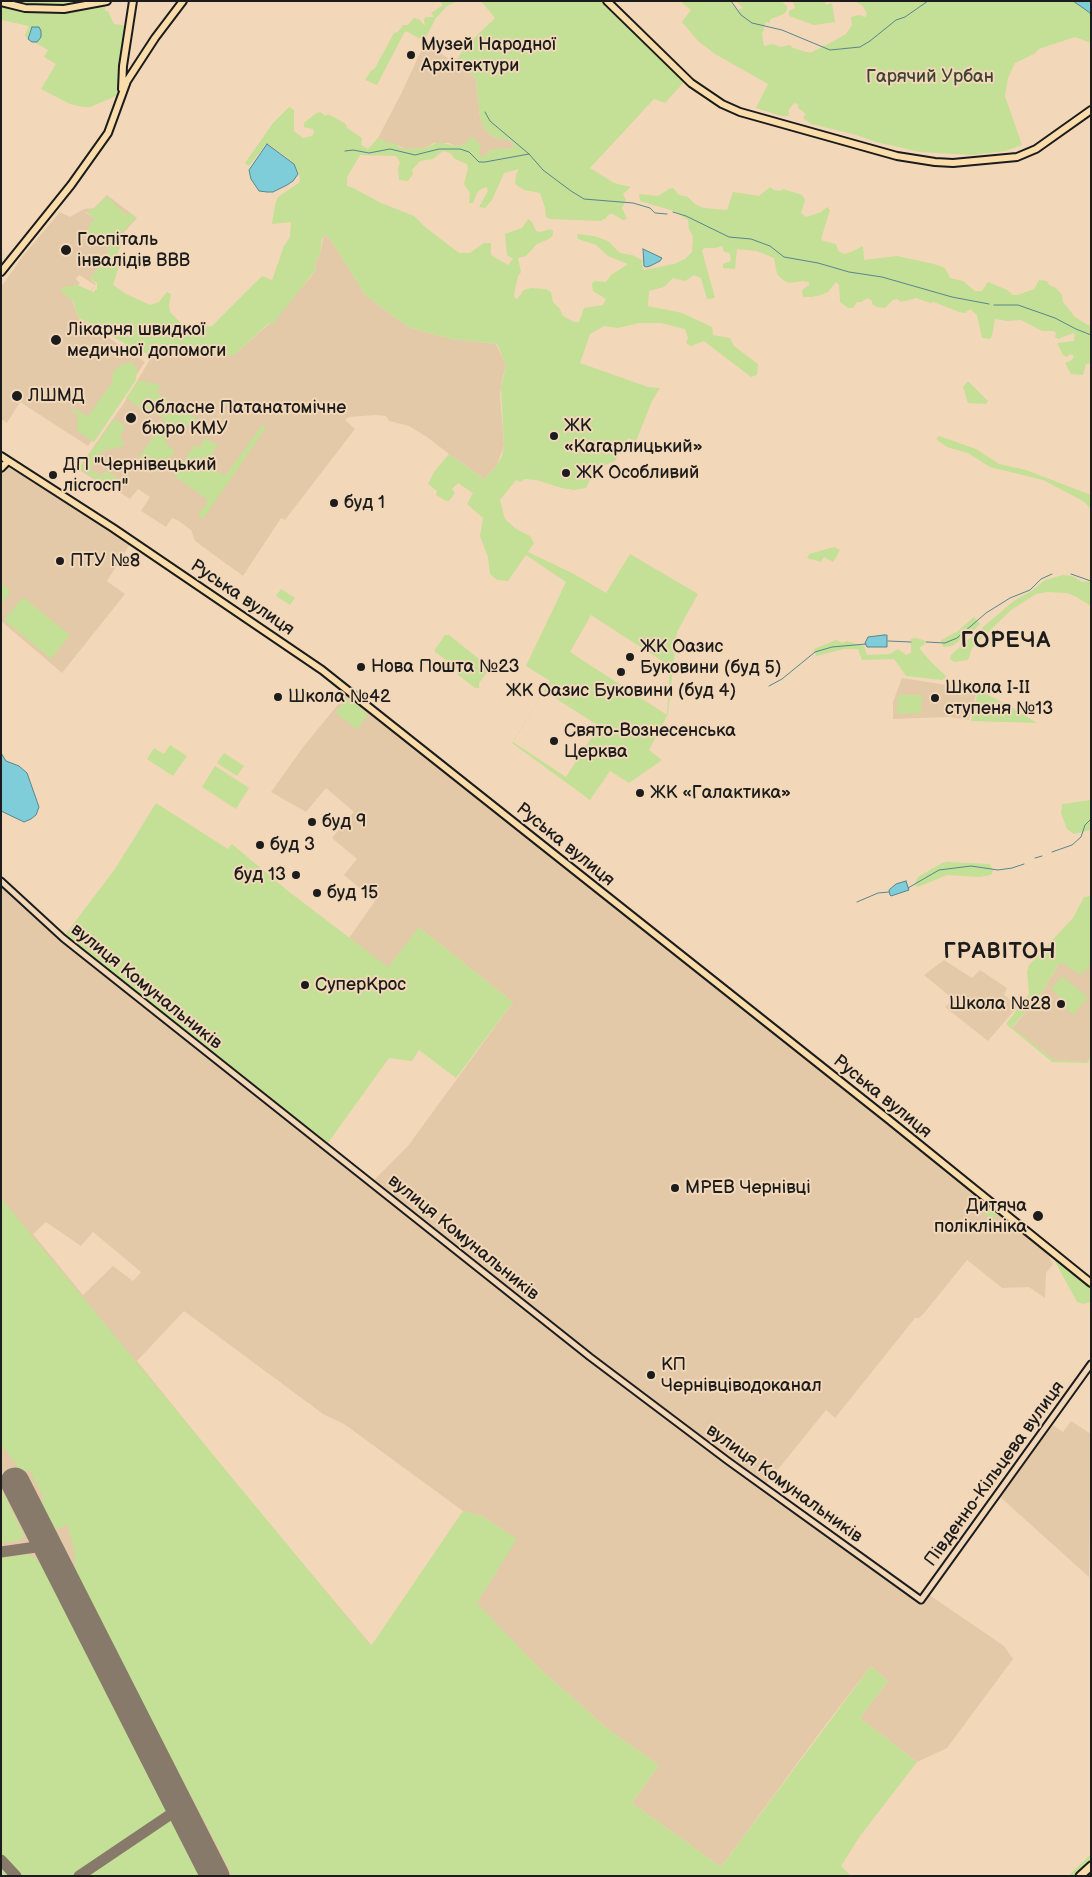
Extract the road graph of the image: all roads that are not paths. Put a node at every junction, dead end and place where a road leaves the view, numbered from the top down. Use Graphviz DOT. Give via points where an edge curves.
graph roads {
  1 [pos="107,1"];
  2 [pos="183,1"];
  3 [pos="607,1"];
  4 [pos="1,2"];
  5 [pos="132,4"];
  6 [pos="121,94"];
  7 [pos="1091,110"];
  8 [pos="1,272"];
  9 [pos="1,456"];
  10 [pos="8,460"];
  11 [pos="1,468"];
  12 [pos="1,881"];
  13 [pos="1091,1283"];
  14 [pos="1091,1364"];
  15 [pos="921,1600"];
  16 [pos="1091,1866"];
  17 [pos="1080,1876"];
  1 -- 4 [label="main road" via="55,9 25,8"];
  2 -- 6 [label="main road" via="155,38"];
  3 -- 7 [label="main road" via="691,83 722,104 740,112 897,156 953,163 1017,157 1036,150"];
  5 -- 6 [label="main road"];
  6 -- 8 [label="main road" via="108,133"];
  9 -- 10 [label="main road, Руська вулиця"];
  10 -- 11 [label="main road"];
  10 -- 13 [label="main road, Руська вулиця" via="329,676"];
  12 -- 15 [label="street, вулиця Комунальників" via="78,950 590,1357"];
  14 -- 15 [label="street, Південно-Кільцева вулиця"];
  16 -- 17 [label="highway"];
}
